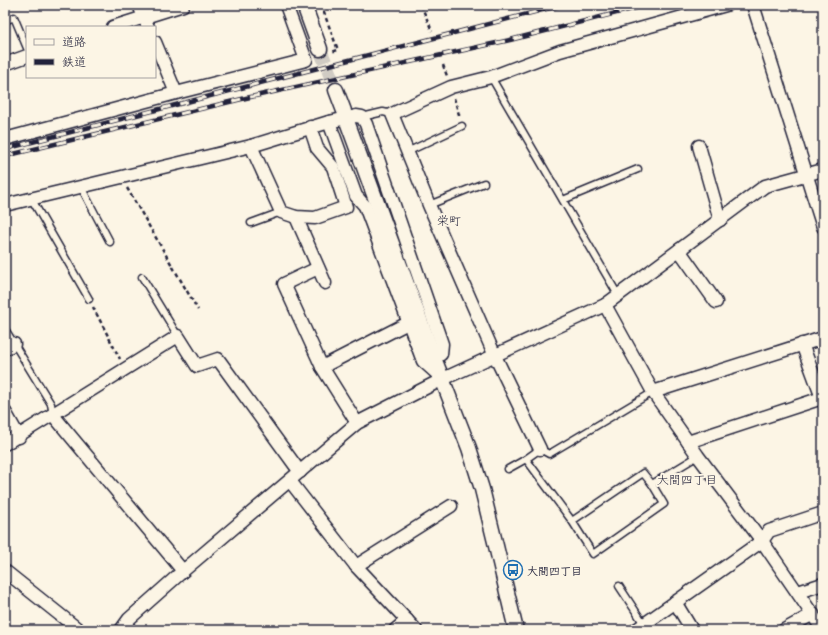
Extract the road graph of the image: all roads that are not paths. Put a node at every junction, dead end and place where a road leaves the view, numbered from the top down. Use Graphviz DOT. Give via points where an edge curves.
graph roads {
  1 [pos="139,5"];
  2 [pos="183,5"];
  3 [pos="286,5"];
  4 [pos="304,5"];
  5 [pos="726,5"];
  6 [pos="753,5"];
  7 [pos="5,21"];
  8 [pos="146,22"];
  9 [pos="120,26"];
  10 [pos="156,44"];
  11 [pos="26,46"];
  12 [pos="320,49"];
  13 [pos="26,56"];
  14 [pos="5,64"];
  15 [pos="491,77"];
  16 [pos="336,90"];
  17 [pos="176,93"];
  18 [pos="392,114"];
  19 [pos="362,117"];
  20 [pos="329,122"];
  21 [pos="462,126"];
  22 [pos="310,127"];
  23 [pos="5,139"];
  24 [pos="251,146"];
  25 [pos="699,146"];
  26 [pos="407,152"];
  27 [pos="638,169"];
  28 [pos="823,170"];
  29 [pos="806,175"];
  30 [pos="484,183"];
  31 [pos="81,187"];
  32 [pos="31,198"];
  33 [pos="563,200"];
  34 [pos="5,205"];
  35 [pos="429,205"];
  36 [pos="281,212"];
  37 [pos="296,217"];
  38 [pos="720,220"];
  39 [pos="251,222"];
  40 [pos="823,227"];
  41 [pos="110,242"];
  42 [pos="679,250"];
  43 [pos="318,268"];
  44 [pos="142,276"];
  45 [pos="325,283"];
  46 [pos="618,295"];
  47 [pos="89,299"];
  48 [pos="716,302"];
  49 [pos="604,305"];
  50 [pos="408,323"];
  51 [pos="5,329"];
  52 [pos="178,336"];
  53 [pos="823,338"];
  54 [pos="802,344"];
  55 [pos="10,346"];
  56 [pos="495,356"];
  57 [pos="434,358"];
  58 [pos="322,367"];
  59 [pos="443,379"];
  60 [pos="653,392"];
  61 [pos="5,412"];
  62 [pos="53,415"];
  63 [pos="357,423"];
  64 [pos="19,436"];
  65 [pos="688,442"];
  66 [pos="5,444"];
  67 [pos="540,449"];
  68 [pos="698,456"];
  69 [pos="526,459"];
  70 [pos="508,469"];
  71 [pos="300,472"];
  72 [pos="290,481"];
  73 [pos="652,484"];
  74 [pos="451,506"];
  75 [pos="823,513"];
  76 [pos="572,521"];
  77 [pos="762,540"];
  78 [pos="356,566"];
  79 [pos="5,571"];
  80 [pos="183,571"];
  81 [pos="823,584"];
  82 [pos="619,586"];
  83 [pos="798,592"];
  84 [pos="675,602"];
  85 [pos="813,614"];
  86 [pos="407,620"];
  87 [pos="640,627"];
  88 [pos="79,630"];
  89 [pos="121,630"];
  90 [pos="395,630"];
  91 [pos="416,630"];
  92 [pos="516,630"];
  93 [pos="692,630"];
  94 [pos="784,630"];
  95 [pos="823,630"];
  1 -- 8 [label="street"];
  2 -- 8 [label="street"];
  3 -- 17 [label="street" via="306,60"];
  4 -- 12 [label="street"];
  5 -- 15 [label="street" via="560,52"];
  6 -- 29 [label="street"];
  7 -- 11 [label="lane" via="14,16"];
  8 -- 9 [label="street"];
  10 -- 17 [label="street"];
  13 -- 14 [label="street"];
  15 -- 18 [label="street" via="451,87"];
  15 -- 33 [label="lane"];
  16 -- 57 [label="street"];
  17 -- 23 [label="street"];
  18 -- 19 [label="lane" via="383,112"];
  18 -- 26 [label="street"];
  19 -- 20 [label="street"];
  19 -- 57 [label="street" via="442,344 441,354"];
  20 -- 22 [label="street"];
  20 -- 50 [label="street" via="356,196 365,206"];
  21 -- 26 [label="lane"];
  22 -- 24 [label="street"];
  22 -- 37 [label="street" via="317,148 333,167 346,207 315,218"];
  24 -- 31 [label="street"];
  24 -- 36 [label="street"];
  25 -- 38 [label="street"];
  26 -- 35 [label="street"];
  27 -- 33 [label="lane"];
  28 -- 29 [label="street"];
  29 -- 38 [label="street" via="765,186"];
  29 -- 40 [label="street"];
  30 -- 35 [label="lane"];
  31 -- 32 [label="street"];
  31 -- 41 [label="lane"];
  32 -- 34 [label="street"];
  32 -- 47 [label="lane"];
  33 -- 46 [label="lane"];
  35 -- 56 [label="street"];
  36 -- 37 [label="street"];
  36 -- 39 [label="lane"];
  37 -- 43 [label="street"];
  38 -- 42 [label="street"];
  42 -- 46 [label="street"];
  42 -- 48 [label="street"];
  43 -- 45 [label="street"];
  43 -- 58 [label="street" via="284,284"];
  44 -- 52 [label="lane"];
  46 -- 49 [label="street"];
  49 -- 56 [label="street"];
  49 -- 60 [label="street"];
  50 -- 58 [label="street"];
  50 -- 59 [label="street" via="423,361"];
  51 -- 55 [label="lane"];
  52 -- 62 [label="street"];
  52 -- 71 [label="street" via="197,366 218,360"];
  53 -- 54 [label="street"];
  54 -- 60 [label="street"];
  54 -- 65 [label="street" via="822,398"];
  55 -- 62 [label="lane" via="51,404"];
  56 -- 59 [label="street"];
  56 -- 67 [label="street"];
  57 -- 59 [label="street"];
  58 -- 63 [label="street"];
  59 -- 63 [label="street"];
  59 -- 92 [label="street" via="482,489"];
  60 -- 65 [label="street"];
  60 -- 67 [label="lane" via="549,454"];
  61 -- 64 [label="street"];
  62 -- 64 [label="street"];
  62 -- 80 [label="street"];
  63 -- 71 [label="street"];
  64 -- 66 [label="street"];
  65 -- 68 [label="street"];
  67 -- 69 [label="lane"];
  68 -- 73 [label="lane"];
  68 -- 77 [label="street"];
  69 -- 70 [label="lane"];
  69 -- 76 [label="lane"];
  71 -- 72 [label="street"];
  72 -- 78 [label="street"];
  72 -- 80 [label="street"];
  73 -- 76 [label="lane" via="643,473"];
  73 -- 76 [label="lane" via="664,504 593,554"];
  74 -- 78 [label="street"];
  75 -- 77 [label="street" via="769,531"];
  77 -- 83 [label="street"];
  77 -- 84 [label="street"];
  78 -- 86 [label="street"];
  79 -- 88 [label="street"];
  80 -- 89 [label="street" via="129,619"];
  81 -- 83 [label="street"];
  82 -- 87 [label="lane"];
  83 -- 85 [label="street"];
  84 -- 87 [label="street"];
  84 -- 93 [label="street"];
  85 -- 94 [label="street"];
  85 -- 95 [label="street"];
  86 -- 90 [label="street"];
  86 -- 91 [label="street"];
}
